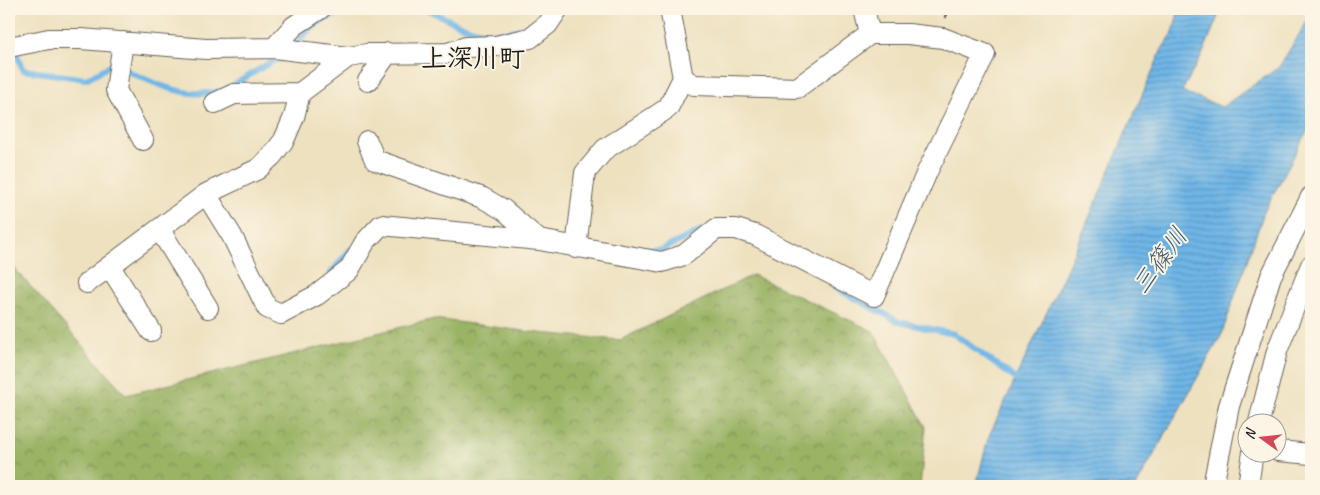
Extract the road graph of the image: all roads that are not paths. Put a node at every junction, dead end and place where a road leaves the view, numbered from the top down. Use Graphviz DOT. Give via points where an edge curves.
graph roads {
  1 [pos="320,9"];
  2 [pos="558,9"];
  3 [pos="670,9"];
  4 [pos="864,9"];
  5 [pos="870,34"];
  6 [pos="123,42"];
  7 [pos="9,47"];
  8 [pos="274,48"];
  9 [pos="388,53"];
  10 [pos="348,57"];
  11 [pos="683,78"];
  12 [pos="368,81"];
  13 [pos="300,93"];
  14 [pos="215,103"];
  15 [pos="143,140"];
  16 [pos="367,141"];
  17 [pos="206,194"];
  18 [pos="1311,197"];
  19 [pos="160,230"];
  20 [pos="539,240"];
  21 [pos="576,248"];
  22 [pos="1311,265"];
  23 [pos="110,267"];
  24 [pos="87,283"];
  25 [pos="208,308"];
  26 [pos="151,331"];
  27 [pos="1262,412"];
  28 [pos="1288,452"];
  29 [pos="1311,454"];
  30 [pos="1252,462"];
  31 [pos="1213,486"];
  32 [pos="1248,486"];
  1 -- 8 [label="street" via="294,26"];
  2 -- 9 [label="street" via="548,24 530,38 496,46 466,47 448,53"];
  3 -- 11 [label="street"];
  4 -- 5 [label="street"];
  5 -- 11 [label="street" via="797,88 694,85"];
  5 -- 21 [label="street" via="943,38 985,54 927,172 874,296 755,235 736,229 716,229 684,254 662,262"];
  6 -- 7 [label="street" via="49,39"];
  6 -- 8 [label="street" via="206,49"];
  6 -- 15 [label="street" via="116,90"];
  8 -- 10 [label="street"];
  9 -- 10 [label="street"];
  9 -- 12 [label="street"];
  10 -- 13 [label="street"];
  11 -- 21 [label="street" via="668,108 605,149 585,173"];
  13 -- 14 [label="street" via="234,94"];
  13 -- 17 [label="street" via="284,140 272,156 258,169"];
  16 -- 20 [label="street" via="376,160 483,198 504,210"];
  17 -- 19 [label="street"];
  17 -- 20 [label="street" via="232,236 267,308 281,314 317,295 349,270 365,242 381,225"];
  18 -- 31 [label="street" via="1271,276 1229,406"];
  19 -- 23 [label="street"];
  19 -- 25 [label="street"];
  20 -- 21 [label="street"];
  22 -- 27 [label="street" via="1277,351"];
  23 -- 24 [label="street"];
  23 -- 26 [label="street"];
  28 -- 29 [label="street"];
  30 -- 32 [label="street"];
}
